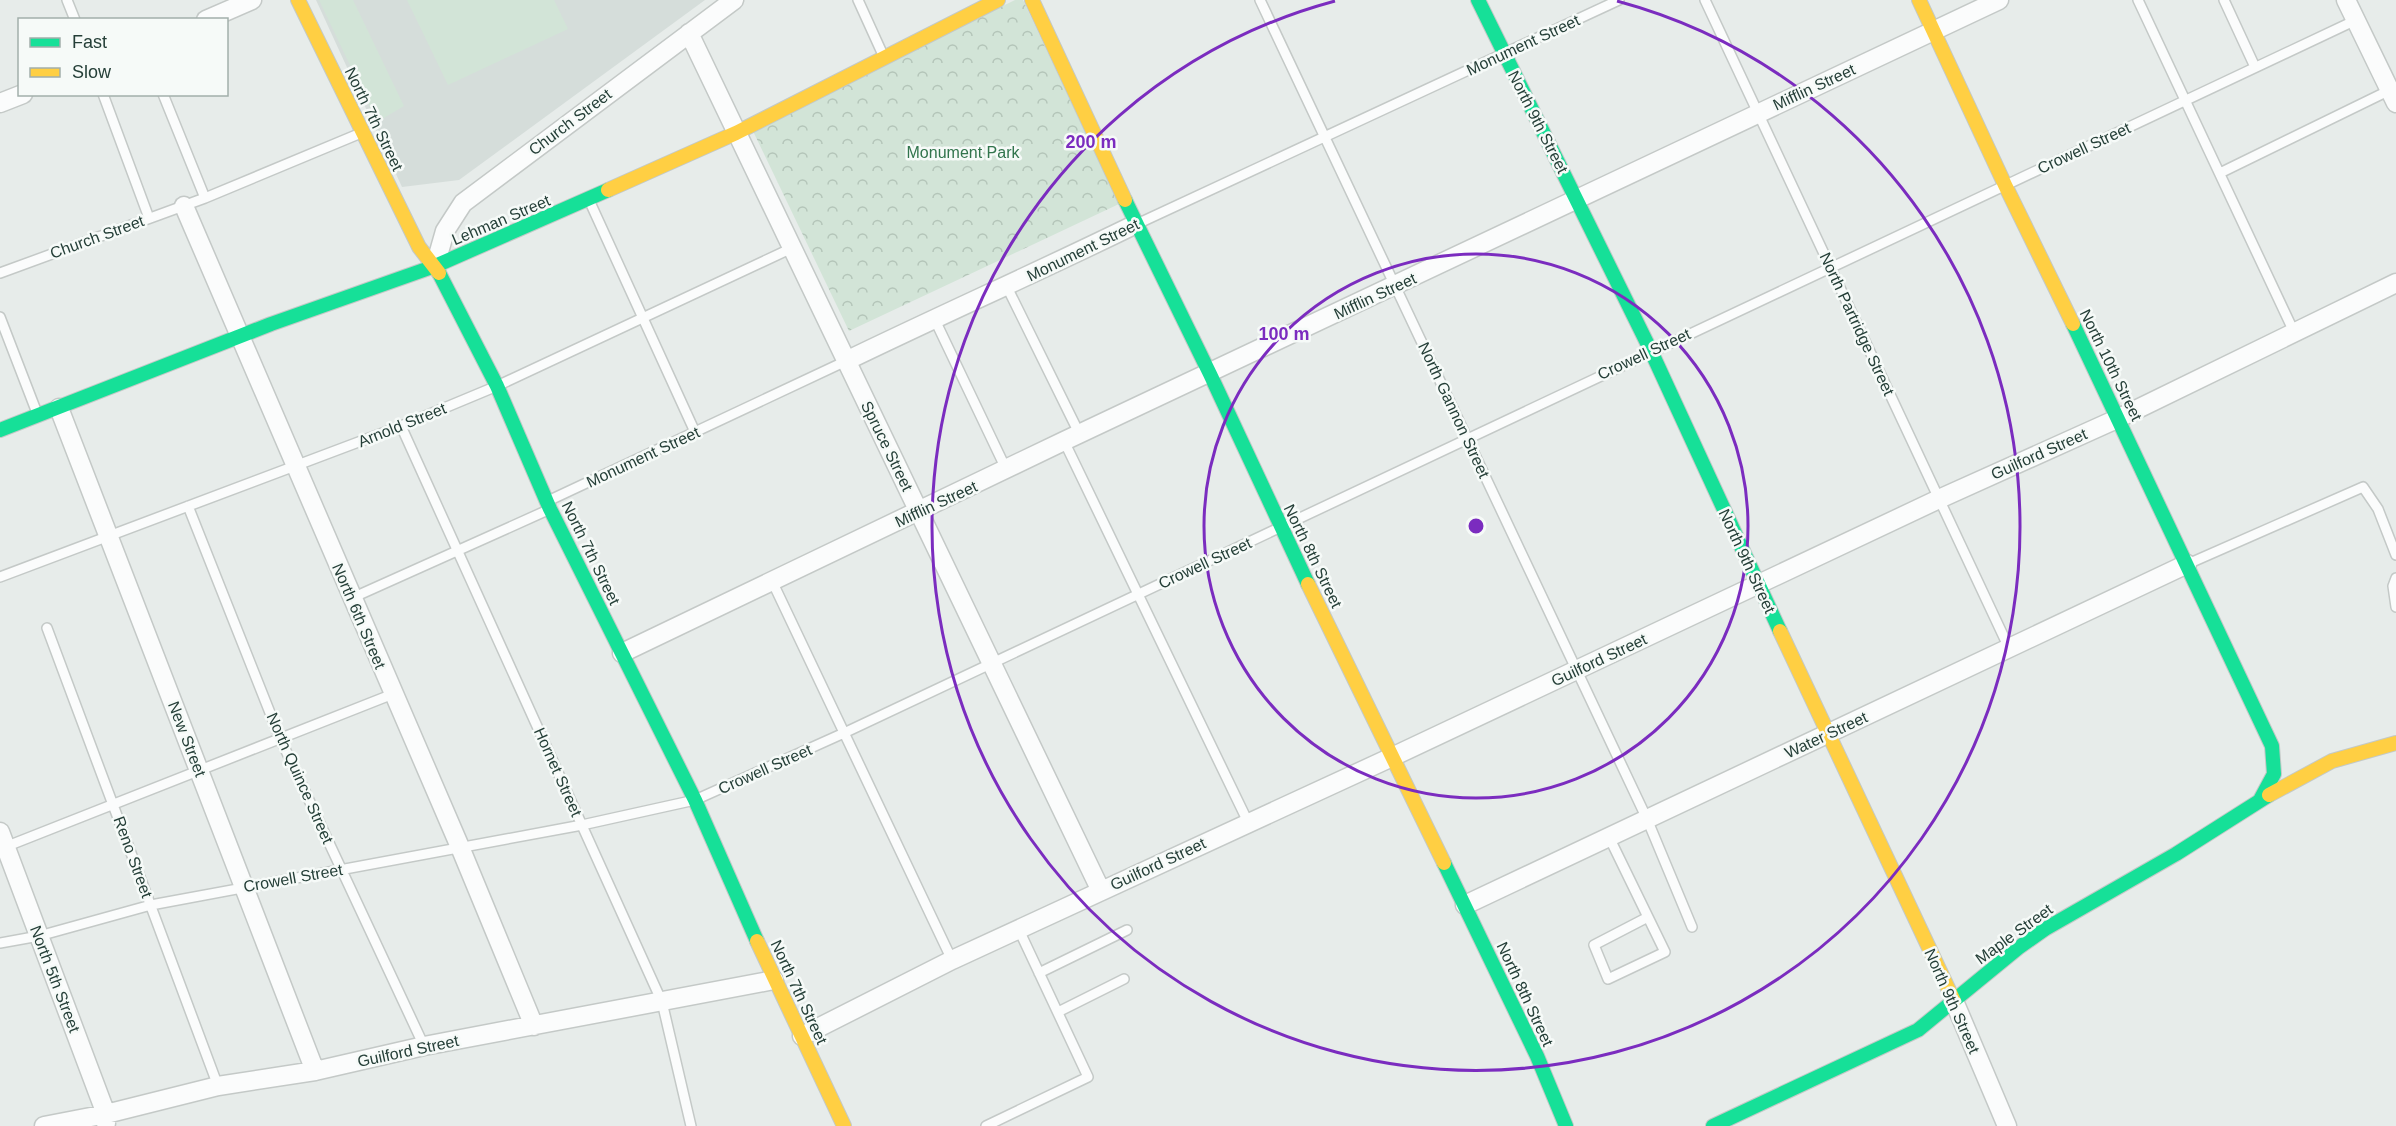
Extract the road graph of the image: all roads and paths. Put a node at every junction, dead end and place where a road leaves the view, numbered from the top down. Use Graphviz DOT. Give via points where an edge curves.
graph roads {
  1 [pos="67,0"];
  2 [pos="252,0"];
  3 [pos="298,0"];
  4 [pos="734,0"];
  5 [pos="858,0"];
  6 [pos="998,0"];
  7 [pos="1032,0"];
  8 [pos="1260,0"];
  9 [pos="1478,0"];
  10 [pos="1619,0"];
  11 [pos="1705,0"];
  12 [pos="1919,0"];
  13 [pos="1999,0"];
  14 [pos="2138,0"];
  15 [pos="2224,0"];
  16 [pos="2346,0"];
  17 [pos="74,18"];
  18 [pos="211,18"];
  19 [pos="2356,20"];
  20 [pos="1933,31"];
  21 [pos="689,33"];
  22 [pos="1504,54"];
  23 [pos="885,59"];
  24 [pos="2255,67"];
  25 [pos="18,96"];
  26 [pos="104,96"];
  27 [pos="164,96"];
  28 [pos="2393,97"];
  29 [pos="2185,100"];
  30 [pos="0,103"];
  31 [pos="1758,114"];
  32 [pos="361,133"];
  33 [pos="736,133"];
  34 [pos="1324,135"];
  35 [pos="2220,173"];
  36 [pos="2005,185"];
  37 [pos="205,198"];
  38 [pos="589,200"];
  39 [pos="1577,200"];
  40 [pos="184,206"];
  41 [pos="149,218"];
  42 [pos="1136,224"];
  43 [pos="792,248"];
  44 [pos="435,266"];
  45 [pos="1831,267"];
  46 [pos="0,273"];
  47 [pos="2396,283"];
  48 [pos="1395,286"];
  49 [pos="1007,287"];
  50 [pos="0,317"];
  51 [pos="642,318"];
  52 [pos="934,318"];
  53 [pos="2294,332"];
  54 [pos="240,336"];
  55 [pos="1651,351"];
  56 [pos="846,361"];
  57 [pos="1210,374"];
  58 [pos="497,386"];
  59 [pos="59,408"];
  60 [pos="38,415"];
  61 [pos="2119,418"];
  62 [pos="401,426"];
  63 [pos="0,430"];
  64 [pos="695,432"];
  65 [pos="1072,438"];
  66 [pos="1467,439"];
  67 [pos="296,466"];
  68 [pos="1007,471"];
  69 [pos="1939,499"];
  70 [pos="549,505"];
  71 [pos="188,506"];
  72 [pos="919,512"];
  73 [pos="1280,527"];
  74 [pos="108,536"];
  75 [pos="459,550"];
  76 [pos="2396,555"];
  77 [pos="2187,564"];
  78 [pos="0,577"];
  79 [pos="2396,578"];
  80 [pos="772,580"];
  81 [pos="1758,585"];
  82 [pos="1138,594"];
  83 [pos="352,598"];
  84 [pos="2396,606"];
  85 [pos="47,628"];
  86 [pos="2009,648"];
  87 [pos="622,654"];
  88 [pos="992,663"];
  89 [pos="1577,670"];
  90 [pos="393,694"];
  91 [pos="844,733"];
  92 [pos="1828,735"];
  93 [pos="280,738"];
  94 [pos="2396,743"];
  95 [pos="2272,746"];
  96 [pos="1392,757"];
  97 [pos="2290,758"];
  98 [pos="2332,761"];
  99 [pos="2306,762"];
  100 [pos="199,770"];
  101 [pos="695,800"];
  102 [pos="2260,800"];
  103 [pos="113,804"];
  104 [pos="1647,819"];
  105 [pos="1248,822"];
  106 [pos="582,825"];
  107 [pos="1609,837"];
  108 [pos="3,839"];
  109 [pos="460,847"];
  110 [pos="342,870"];
  111 [pos="244,887"];
  112 [pos="1101,891"];
  113 [pos="151,905"];
  114 [pos="1465,905"];
  115 [pos="1648,917"];
  116 [pos="1692,927"];
  117 [pos="1019,930"];
  118 [pos="1127,930"];
  119 [pos="39,936"];
  120 [pos="0,943"];
  121 [pos="952,960"];
  122 [pos="1039,972"];
  123 [pos="1124,979"];
  124 [pos="774,980"];
  125 [pos="1954,1001"];
  126 [pos="662,1002"];
  127 [pos="1058,1012"];
  128 [pos="534,1026"];
  129 [pos="802,1036"];
  130 [pos="424,1046"];
  131 [pos="315,1071"];
  132 [pos="218,1086"];
  133 [pos="106,1120"];
  134 [pos="44,1126"];
  135 [pos="691,1126"];
  136 [pos="844,1126"];
  137 [pos="986,1126"];
  138 [pos="1566,1126"];
  139 [pos="1713,1126"];
  140 [pos="2007,1126"];
  1 -- 17 [label="lane"];
  2 -- 18 [label="street"];
  3 -- 32 [label="main road, North 7th Street"];
  4 -- 21 [label="street, Church Street"];
  5 -- 23 [label="lane"];
  6 -- 23 [label="main road, Lehman Street"];
  7 -- 42 [label="main road, North 8th Street"];
  8 -- 34 [label="lane, North Gannon Street"];
  9 -- 22 [label="main road, North 9th Street"];
  10 -- 22 [label="lane, Monument Street"];
  11 -- 31 [label="lane, North Partridge Street"];
  12 -- 20 [label="main road, North 10th Street"];
  13 -- 20 [label="street, Mifflin Street"];
  14 -- 29 [label="lane"];
  15 -- 24 [label="lane"];
  16 -- 19 [label="street"];
  19 -- 24 [label="lane, Crowell Street"];
  19 -- 28 [label="street"];
  20 -- 31 [label="street, Mifflin Street"];
  20 -- 36 [label="main road, North 10th Street"];
  21 -- 33 [label="street, Spruce Street"];
  21 -- 44 [label="street, Church Street" via="463,203 445,231"];
  22 -- 34 [label="lane, Monument Street"];
  22 -- 39 [label="main road, North 9th Street"];
  23 -- 33 [label="main road, Lehman Street"];
  24 -- 29 [label="lane, Crowell Street"];
  25 -- 30 [label="street"];
  26 -- 41 [label="lane"];
  27 -- 37 [label="lane"];
  28 -- 35 [label="lane"];
  29 -- 35 [label="lane"];
  29 -- 36 [label="lane, Crowell Street"];
  31 -- 39 [label="street, Mifflin Street"];
  31 -- 45 [label="lane, North Partridge Street"];
  32 -- 37 [label="lane, Church Street"];
  32 -- 44 [label="main road, North 7th Street" via="419,247"];
  33 -- 38 [label="main road, Lehman Street"];
  33 -- 43 [label="street, Spruce Street"];
  34 -- 42 [label="lane, Monument Street"];
  34 -- 48 [label="lane, North Gannon Street"];
  35 -- 53 [label="lane"];
  36 -- 45 [label="lane, Crowell Street"];
  36 -- 61 [label="main road, North 10th Street"];
  37 -- 40 [label="lane, Church Street"];
  38 -- 44 [label="main road, Lehman Street"];
  38 -- 51 [label="lane"];
  39 -- 48 [label="street, Mifflin Street"];
  39 -- 55 [label="main road, North 9th Street"];
  40 -- 41 [label="lane, Church Street"];
  40 -- 54 [label="street, North 6th Street"];
  41 -- 46 [label="lane, Church Street"];
  42 -- 49 [label="street, Monument Street"];
  42 -- 57 [label="main road, North 8th Street"];
  43 -- 51 [label="lane, Arnold Street"];
  43 -- 56 [label="street, Spruce Street"];
  44 -- 54 [label="main road, Lehman Street"];
  44 -- 58 [label="main road, North 7th Street"];
  45 -- 55 [label="lane, Crowell Street"];
  45 -- 69 [label="lane, North Partridge Street"];
  47 -- 53 [label="street, Guilford Street"];
  48 -- 57 [label="street, Mifflin Street"];
  48 -- 66 [label="lane, North Gannon Street"];
  49 -- 52 [label="street, Monument Street"];
  49 -- 65 [label="lane"];
  50 -- 60 [label="lane"];
  51 -- 58 [label="lane, Arnold Street"];
  51 -- 64 [label="lane"];
  52 -- 56 [label="street, Monument Street"];
  52 -- 68 [label="lane"];
  53 -- 61 [label="street, Guilford Street"];
  54 -- 59 [label="main road, Lehman Street"];
  54 -- 67 [label="street, North 6th Street"];
  55 -- 66 [label="lane, Crowell Street"];
  55 -- 81 [label="main road, North 9th Street"];
  56 -- 64 [label="lane, Monument Street"];
  56 -- 72 [label="street, Spruce Street"];
  57 -- 65 [label="street, Mifflin Street"];
  57 -- 73 [label="main road, North 8th Street"];
  58 -- 62 [label="lane, Arnold Street"];
  58 -- 70 [label="main road, North 7th Street"];
  59 -- 60 [label="main road, Lehman Street"];
  59 -- 74 [label="street, New Street"];
  60 -- 63 [label="main road, Lehman Street"];
  61 -- 69 [label="street, Guilford Street"];
  61 -- 77 [label="main road, North 10th Street"];
  62 -- 67 [label="lane, Arnold Street"];
  62 -- 75 [label="lane, Hornet Street"];
  64 -- 70 [label="lane, Monument Street"];
  65 -- 68 [label="street, Mifflin Street"];
  65 -- 82 [label="lane"];
  66 -- 73 [label="lane, Crowell Street"];
  66 -- 89 [label="lane, North Gannon Street"];
  67 -- 71 [label="lane, Arnold Street"];
  67 -- 83 [label="street, North 6th Street"];
  68 -- 72 [label="street, Mifflin Street"];
  69 -- 81 [label="street, Guilford Street"];
  69 -- 86 [label="lane, North Partridge Street"];
  70 -- 75 [label="lane, Monument Street"];
  70 -- 87 [label="main road, North 7th Street"];
  71 -- 74 [label="lane, Arnold Street"];
  71 -- 93 [label="lane, North Quince Street"];
  72 -- 80 [label="street, Mifflin Street"];
  72 -- 88 [label="street, Spruce Street"];
  73 -- 82 [label="lane, Crowell Street"];
  73 -- 96 [label="main road, North 8th Street"];
  74 -- 78 [label="lane, Arnold Street"];
  74 -- 100 [label="street, New Street"];
  75 -- 83 [label="lane, Monument Street"];
  75 -- 106 [label="lane, Hornet Street"];
  76 -- 77 [label="lane" via="2378,509 2363,487"];
  77 -- 86 [label="street, Water Street"];
  77 -- 95 [label="main road, North 10th Street"];
  79 -- 84 [label="lane" via="2392,586"];
  80 -- 87 [label="street, Mifflin Street"];
  80 -- 91 [label="lane"];
  81 -- 89 [label="street, Guilford Street"];
  81 -- 92 [label="main road, North 9th Street"];
  82 -- 88 [label="lane, Crowell Street"];
  82 -- 105 [label="lane"];
  83 -- 90 [label="street, North 6th Street"];
  85 -- 103 [label="lane, Reno Street"];
  86 -- 92 [label="street, Water Street"];
  87 -- 101 [label="main road, North 7th Street"];
  88 -- 91 [label="lane, Crowell Street"];
  88 -- 112 [label="street, Spruce Street"];
  89 -- 96 [label="street, Guilford Street"];
  89 -- 104 [label="lane, North Gannon Street"];
  90 -- 93 [label="lane"];
  90 -- 109 [label="street, North 6th Street"];
  91 -- 101 [label="lane, Crowell Street"];
  91 -- 121 [label="lane"];
  92 -- 104 [label="street, Water Street"];
  92 -- 125 [label="main road, North 9th Street"];
  93 -- 100 [label="lane"];
  93 -- 110 [label="lane, North Quince Street"];
  94 -- 98 [label="main road, Maple Street"];
  95 -- 97 [label="main road"];
  95 -- 102 [label="main road" via="2276,766"];
  96 -- 105 [label="street, Guilford Street"];
  96 -- 114 [label="main road, North 8th Street"];
  98 -- 99 [label="main road, Maple Street"];
  98 -- 102 [label="main road, Maple Street"];
  100 -- 103 [label="lane"];
  100 -- 111 [label="street, New Street"];
  101 -- 106 [label="lane, Crowell Street"];
  101 -- 124 [label="main road, North 7th Street"];
  102 -- 125 [label="main road, Maple Street" via="2176,854 2045,929"];
  103 -- 108 [label="lane"];
  103 -- 113 [label="lane, Reno Street"];
  104 -- 107 [label="street, Water Street"];
  104 -- 116 [label="lane, North Gannon Street"];
  105 -- 112 [label="street, Guilford Street"];
  106 -- 109 [label="lane, Crowell Street"];
  106 -- 126 [label="lane, Hornet Street"];
  107 -- 114 [label="street, Water Street"];
  107 -- 115 [label="lane"];
  108 -- 119 [label="street, North 5th Street"];
  109 -- 110 [label="lane, Crowell Street"];
  109 -- 128 [label="street, North 6th Street"];
  110 -- 111 [label="lane, Crowell Street"];
  110 -- 130 [label="lane, North Quince Street"];
  111 -- 113 [label="lane, Crowell Street"];
  111 -- 131 [label="street, New Street"];
  112 -- 117 [label="street, Guilford Street"];
  113 -- 119 [label="lane, Crowell Street"];
  113 -- 132 [label="lane, Reno Street"];
  114 -- 138 [label="main road, North 8th Street"];
  115 -- 115 [label="lane" via="1594,945 1608,979 1665,952"];
  117 -- 121 [label="street, Guilford Street"];
  117 -- 122 [label="lane"];
  118 -- 122 [label="lane"];
  119 -- 120 [label="lane, Crowell Street"];
  119 -- 133 [label="street, North 5th Street"];
  121 -- 129 [label="street, Guilford Street"];
  122 -- 127 [label="lane"];
  123 -- 127 [label="lane"];
  124 -- 126 [label="street, Guilford Street"];
  124 -- 129 [label="main road, North 7th Street"];
  125 -- 139 [label="main road, Maple Street" via="1918,1030"];
  125 -- 140 [label="street, North 9th Street"];
  126 -- 128 [label="street, Guilford Street"];
  126 -- 135 [label="lane, Hornet Street"];
  127 -- 137 [label="lane" via="1088,1077"];
  128 -- 130 [label="street, Guilford Street"];
  129 -- 136 [label="main road, North 7th Street"];
  130 -- 131 [label="street, Guilford Street"];
  131 -- 132 [label="street, Guilford Street"];
  132 -- 133 [label="street, Guilford Street"];
  133 -- 134 [label="street, Guilford Street"];
}
